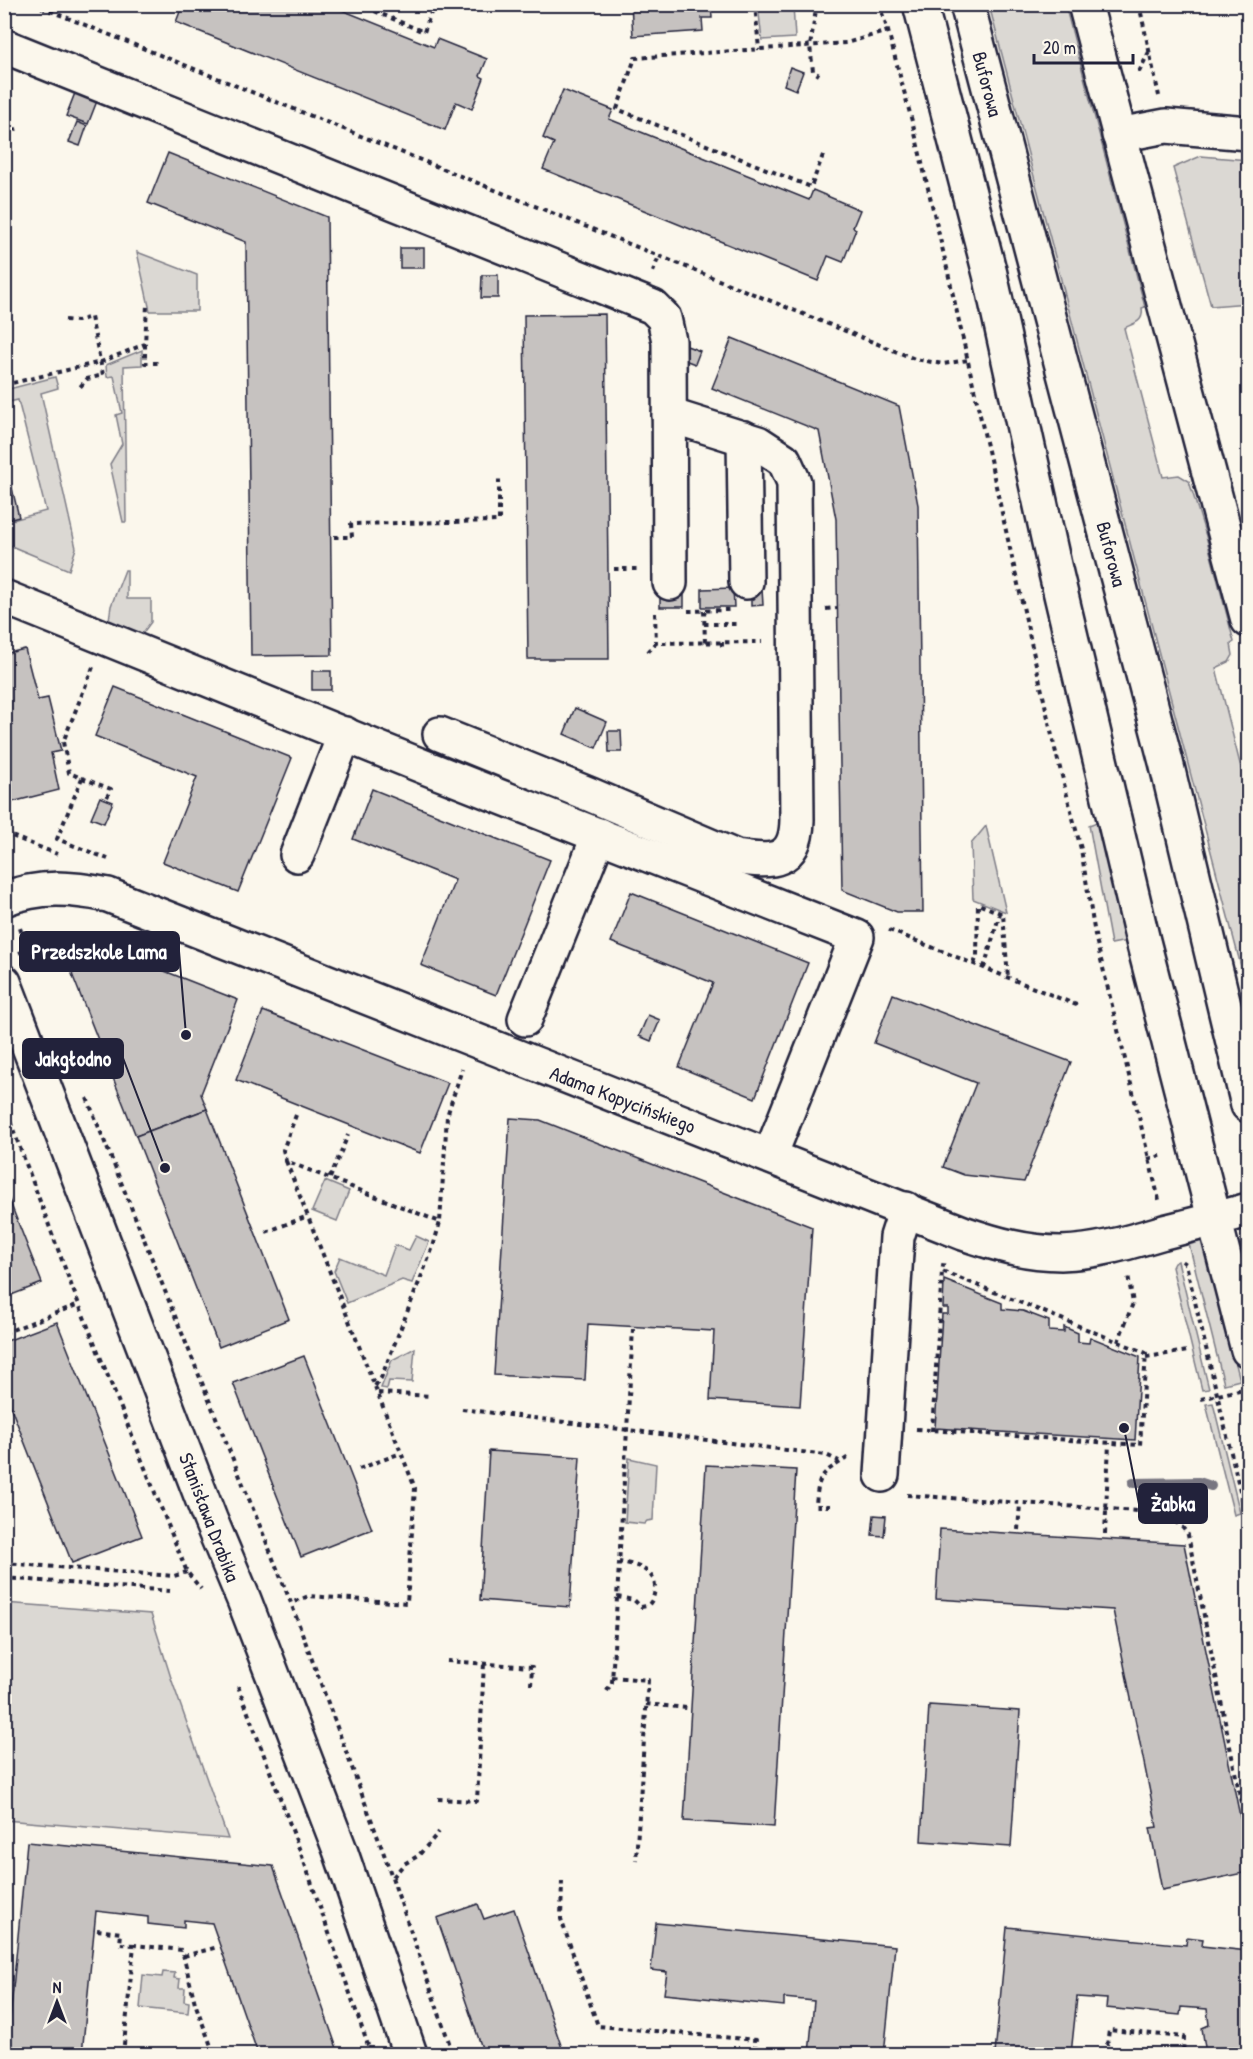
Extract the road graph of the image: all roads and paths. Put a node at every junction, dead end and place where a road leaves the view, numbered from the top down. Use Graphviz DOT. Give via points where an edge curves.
graph roads {
  1 [pos="33,4"];
  2 [pos="358,4"];
  3 [pos="434,4"];
  4 [pos="755,4"];
  5 [pos="817,4"];
  6 [pos="879,4"];
  7 [pos="920,4"];
  8 [pos="967,4"];
  9 [pos="1085,4"];
  10 [pos="1139,4"];
  11 [pos="888,31"];
  12 [pos="4,46"];
  13 [pos="810,46"];
  14 [pos="759,50"];
  15 [pos="819,75"];
  16 [pos="1166,126"];
  17 [pos="21,128"];
  18 [pos="4,132"];
  19 [pos="1248,134"];
  20 [pos="1119,135"];
  21 [pos="823,155"];
  22 [pos="147,305"];
  23 [pos="65,320"];
  24 [pos="145,344"];
  25 [pos="968,360"];
  26 [pos="101,362"];
  27 [pos="162,363"];
  28 [pos="4,385"];
  29 [pos="80,387"];
  30 [pos="669,415"];
  31 [pos="744,438"];
  32 [pos="499,479"];
  33 [pos="334,537"];
  34 [pos="1241,560"];
  35 [pos="746,582"];
  36 [pos="4,597"];
  37 [pos="663,597"];
  38 [pos="704,610"];
  39 [pos="1248,620"];
  40 [pos="704,624"];
  41 [pos="739,624"];
  42 [pos="105,637"];
  43 [pos="795,641"];
  44 [pos="722,642"];
  45 [pos="656,643"];
  46 [pos="705,643"];
  47 [pos="722,651"];
  48 [pos="648,652"];
  49 [pos="345,734"];
  50 [pos="440,734"];
  51 [pos="82,778"];
  52 [pos="107,797"];
  53 [pos="599,836"];
  54 [pos="297,855"];
  55 [pos="111,861"];
  56 [pos="11,910"];
  57 [pos="1000,913"];
  58 [pos="888,930"];
  59 [pos="27,950"];
  60 [pos="32,961"];
  61 [pos="974,964"];
  62 [pos="8,968"];
  63 [pos="984,968"];
  64 [pos="1008,978"];
  65 [pos="1080,1006"];
  66 [pos="525,1019"];
  67 [pos="464,1059"];
  68 [pos="85,1092"];
  69 [pos="1248,1105"];
  70 [pos="4,1106"];
  71 [pos="296,1114"];
  72 [pos="348,1135"];
  73 [pos="770,1156"];
  74 [pos="286,1161"];
  75 [pos="330,1178"];
  76 [pos="906,1209"];
  77 [pos="1248,1210"];
  78 [pos="1162,1211"];
  79 [pos="308,1216"];
  80 [pos="1215,1219"];
  81 [pos="440,1222"];
  82 [pos="266,1232"];
  83 [pos="947,1250"];
  84 [pos="1179,1259"];
  85 [pos="1127,1266"];
  86 [pos="942,1271"];
  87 [pos="79,1304"];
  88 [pos="633,1329"];
  89 [pos="4,1333"];
  90 [pos="1118,1342"];
  91 [pos="1248,1350"];
  92 [pos="1188,1351"];
  93 [pos="1146,1357"];
  94 [pos="374,1386"];
  95 [pos="1248,1388"];
  96 [pos="378,1393"];
  97 [pos="1217,1395"];
  98 [pos="431,1396"];
  99 [pos="1201,1399"];
  100 [pos="462,1409"];
  101 [pos="885,1426"];
  102 [pos="627,1430"];
  103 [pos="932,1431"];
  104 [pos="1109,1443"];
  105 [pos="401,1453"];
  106 [pos="840,1461"];
  107 [pos="359,1469"];
  108 [pos="892,1485"];
  109 [pos="1020,1504"];
  110 [pos="831,1506"];
  111 [pos="1106,1509"];
  112 [pos="1248,1524"];
  113 [pos="1018,1530"];
  114 [pos="1105,1534"];
  115 [pos="619,1562"];
  116 [pos="4,1563"];
  117 [pos="187,1572"];
  118 [pos="4,1578"];
  119 [pos="202,1590"];
  120 [pos="170,1591"];
  121 [pos="617,1597"];
  122 [pos="291,1603"];
  123 [pos="447,1661"];
  124 [pos="484,1663"];
  125 [pos="612,1677"];
  126 [pos="236,1679"];
  127 [pos="531,1685"];
  128 [pos="607,1691"];
  129 [pos="646,1704"];
  130 [pos="687,1708"];
  131 [pos="438,1799"];
  132 [pos="439,1832"];
  133 [pos="1248,1837"];
  134 [pos="636,1860"];
  135 [pos="392,1878"];
  136 [pos="562,1881"];
  137 [pos="97,1930"];
  138 [pos="134,1945"];
  139 [pos="218,1947"];
  140 [pos="183,1956"];
  141 [pos="210,2042"];
  142 [pos="452,2053"];
  143 [pos="123,2055"];
  144 [pos="209,2055"];
  145 [pos="214,2055"];
  146 [pos="371,2055"];
  147 [pos="410,2055"];
  148 [pos="443,2055"];
  149 [pos="755,2055"];
  150 [pos="1107,2055"];
  151 [pos="1183,2055"];
  1 -- 25 [label="path" via="915,359 943,364"];
  2 -- 3 [label="path" via="424,32"];
  4 -- 14 [label="path"];
  5 -- 13 [label="path"];
  6 -- 11 [label="path"];
  7 -- 80 [label="street" via="990,274 1143,940"];
  8 -- 69 [label="street, Buforowa" via="1166,762"];
  9 -- 20 [label="street"];
  10 -- 16 [label="path"];
  11 -- 13 [label="path"];
  11 -- 25 [label="path"];
  12 -- 30 [label="street" via="652,307 664,318 669,341"];
  13 -- 14 [label="path"];
  13 -- 15 [label="path" via="813,71"];
  14 -- 21 [label="path" via="635,58 617,109 811,187"];
  16 -- 19 [label="street"];
  16 -- 20 [label="street"];
  17 -- 18 [label="path"];
  20 -- 34 [label="street"];
  22 -- 24 [label="path"];
  23 -- 26 [label="path" via="92,317"];
  24 -- 26 [label="path"];
  24 -- 27 [label="path" via="145,363"];
  25 -- 78 [label="path" via="1080,849 1095,935"];
  26 -- 28 [label="path"];
  26 -- 29 [label="path" via="104,375 87,379"];
  30 -- 31 [label="street"];
  30 -- 37 [label="street"];
  31 -- 35 [label="street"];
  31 -- 43 [label="street" via="758,442 784,460 794,483"];
  32 -- 33 [label="path" via="499,521 351,524 352,537"];
  34 -- 39 [label="street"];
  36 -- 42 [label="street"];
  37 -- 45 [label="path"];
  38 -- 40 [label="path"];
  40 -- 41 [label="path"];
  40 -- 46 [label="path"];
  42 -- 49 [label="street"];
  42 -- 51 [label="path" via="63,742 69,773"];
  43 -- 44 [label="path"];
  43 -- 50 [label="street" via="797,833 793,848 779,857 761,861 736,857"];
  44 -- 46 [label="path"];
  44 -- 47 [label="path"];
  45 -- 46 [label="path"];
  45 -- 48 [label="path"];
  49 -- 53 [label="street"];
  49 -- 54 [label="street"];
  51 -- 52 [label="path" via="111,789"];
  51 -- 55 [label="path" via="57,839"];
  53 -- 66 [label="street"];
  53 -- 73 [label="street" via="857,937"];
  56 -- 59 [label="path"];
  56 -- 73 [label="street, Adama Kopycińskiego" via="35,890 69,888 108,895"];
  57 -- 61 [label="path" via="978,904"];
  57 -- 63 [label="path"];
  57 -- 64 [label="path"];
  58 -- 61 [label="path"];
  59 -- 60 [label="path"];
  59 -- 62 [label="path"];
  61 -- 63 [label="path"];
  62 -- 147 [label="street, Stanisława Drabika" via="210,1519 340,1850"];
  63 -- 64 [label="path"];
  64 -- 65 [label="path"];
  67 -- 81 [label="path" via="447,1116"];
  68 -- 122 [label="path"];
  70 -- 87 [label="path"];
  71 -- 74 [label="path" via="283,1150"];
  72 -- 75 [label="path"];
  73 -- 76 [label="street, Adama Kopycińskiego"];
  74 -- 75 [label="path"];
  74 -- 79 [label="path"];
  75 -- 81 [label="path"];
  76 -- 80 [label="street, Adama Kopycińskiego" via="998,1245 1061,1253 1125,1244"];
  76 -- 101 [label="street" via="897,1237"];
  77 -- 80 [label="street, Adama Kopycińskiego"];
  79 -- 82 [label="path"];
  79 -- 94 [label="path"];
  80 -- 91 [label="street"];
  81 -- 94 [label="path" via="381,1378"];
  83 -- 86 [label="path"];
  84 -- 97 [label="path" via="1186,1264"];
  85 -- 90 [label="path" via="1133,1303"];
  86 -- 90 [label="path"];
  86 -- 103 [label="path"];
  87 -- 89 [label="path"];
  87 -- 117 [label="path"];
  88 -- 102 [label="path"];
  90 -- 93 [label="path" via="1146,1353"];
  92 -- 93 [label="path"];
  93 -- 104 [label="path" via="1140,1444"];
  94 -- 96 [label="path"];
  95 -- 97 [label="path"];
  96 -- 98 [label="path"];
  96 -- 105 [label="path"];
  97 -- 99 [label="path"];
  97 -- 112 [label="path"];
  100 -- 102 [label="path"];
  101 -- 103 [label="path"];
  101 -- 106 [label="path" via="868,1425 864,1442"];
  101 -- 108 [label="street"];
  102 -- 106 [label="path" via="826,1455"];
  102 -- 115 [label="path"];
  103 -- 104 [label="path"];
  104 -- 111 [label="path"];
  105 -- 107 [label="path"];
  105 -- 122 [label="path" via="415,1488 407,1603 309,1596"];
  106 -- 110 [label="path" via="822,1475 817,1488 816,1506"];
  108 -- 109 [label="path"];
  109 -- 111 [label="path"];
  109 -- 113 [label="path"];
  111 -- 114 [label="path"];
  111 -- 133 [label="path" via="1152,1512 1184,1527 1188,1535"];
  115 -- 121 [label="path"];
  115 -- 121 [label="path" via="644,1569 655,1589 647,1606"];
  116 -- 117 [label="path" via="174,1576"];
  117 -- 119 [label="path"];
  118 -- 120 [label="path"];
  121 -- 125 [label="path"];
  122 -- 135 [label="path"];
  123 -- 124 [label="path"];
  124 -- 127 [label="path" via="532,1667"];
  124 -- 131 [label="path" via="477,1801"];
  125 -- 128 [label="path"];
  125 -- 129 [label="path" via="648,1680"];
  126 -- 146 [label="path"];
  129 -- 130 [label="path"];
  129 -- 134 [label="path"];
  132 -- 135 [label="path"];
  135 -- 142 [label="path"];
  136 -- 149 [label="path" via="561,1919 598,2026 756,2040"];
  137 -- 138 [label="path" via="121,1933 120,1944"];
  138 -- 140 [label="path" via="182,1950"];
  138 -- 143 [label="path"];
  139 -- 140 [label="path"];
  140 -- 141 [label="path"];
  141 -- 144 [label="path"];
  141 -- 145 [label="path"];
  142 -- 148 [label="path"];
  150 -- 151 [label="path" via="1109,2030 1184,2037"];
}
